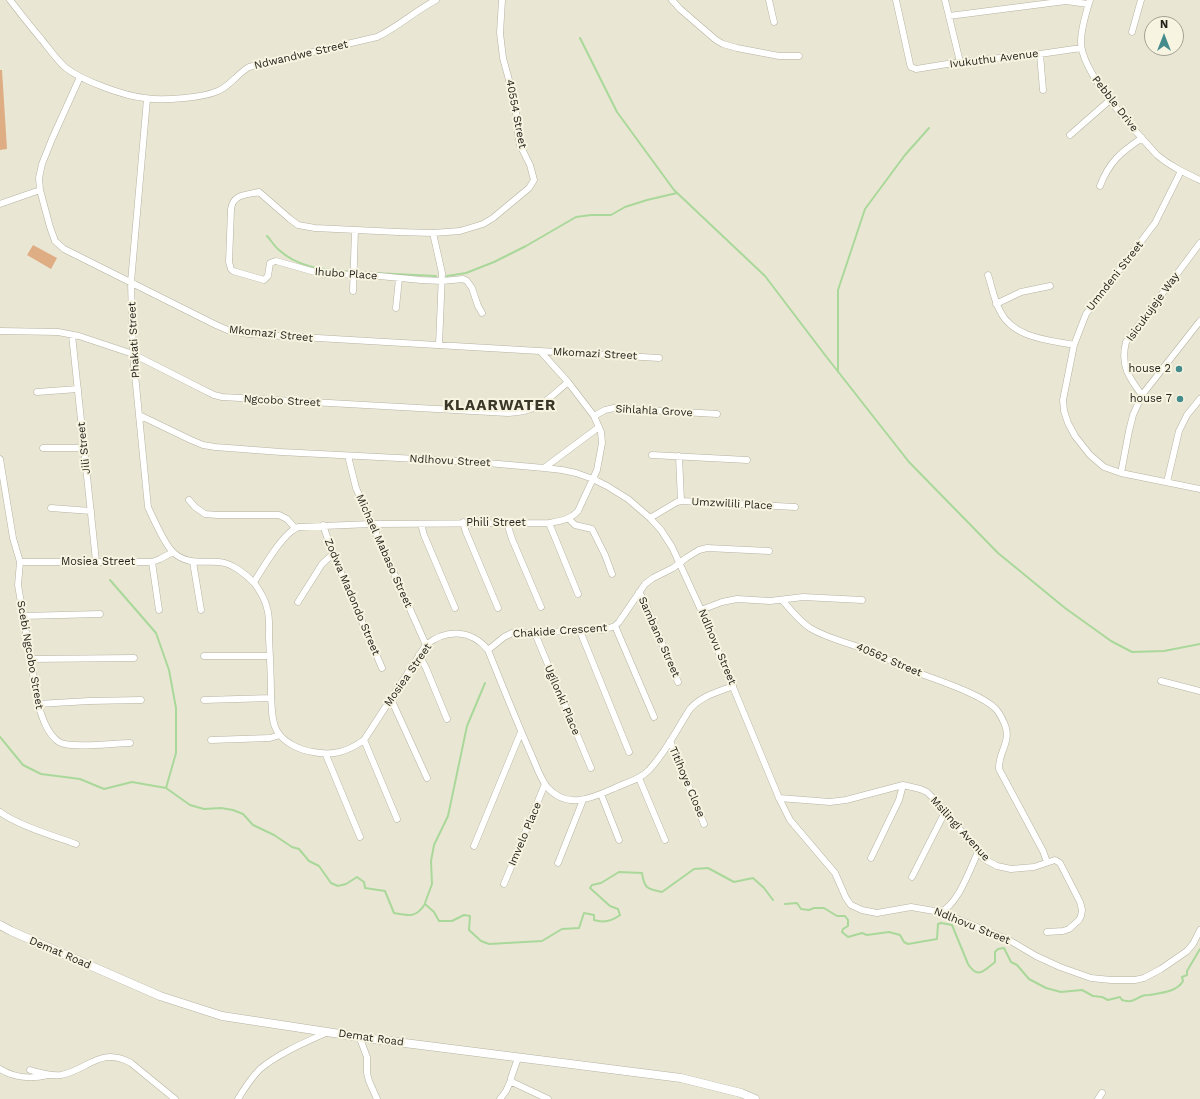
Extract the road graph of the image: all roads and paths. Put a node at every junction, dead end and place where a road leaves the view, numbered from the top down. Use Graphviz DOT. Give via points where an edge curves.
graph roads {
  1 [pos="10,0"];
  2 [pos="436,0"];
  3 [pos="502,0"];
  4 [pos="672,0"];
  5 [pos="769,0"];
  6 [pos="896,0"];
  7 [pos="946,0"];
  8 [pos="1141,0"];
  9 [pos="1089,2"];
  10 [pos="949,16"];
  11 [pos="774,22"];
  12 [pos="1132,32"];
  13 [pos="1082,48"];
  14 [pos="1040,54"];
  15 [pos="799,56"];
  16 [pos="960,62"];
  17 [pos="80,77"];
  18 [pos="1043,90"];
  19 [pos="147,99"];
  20 [pos="1110,100"];
  21 [pos="1070,135"];
  22 [pos="1142,138"];
  23 [pos="1181,171"];
  24 [pos="1200,180"];
  25 [pos="1100,186"];
  26 [pos="40,190"];
  27 [pos="0,204"];
  28 [pos="355,230"];
  29 [pos="433,233"];
  30 [pos="1200,243"];
  31 [pos="354,275"];
  32 [pos="988,275"];
  33 [pos="399,278"];
  34 [pos="442,281"];
  35 [pos="132,282"];
  36 [pos="1050,286"];
  37 [pos="353,291"];
  38 [pos="996,304"];
  39 [pos="396,308"];
  40 [pos="482,313"];
  41 [pos="1200,322"];
  42 [pos="0,331"];
  43 [pos="72,335"];
  44 [pos="439,345"];
  45 [pos="1074,345"];
  46 [pos="540,352"];
  47 [pos="133,354"];
  48 [pos="659,358"];
  49 [pos="568,382"];
  50 [pos="78,389"];
  51 [pos="37,392"];
  52 [pos="1142,395"];
  53 [pos="1200,399"];
  54 [pos="717,414"];
  55 [pos="139,415"];
  56 [pos="594,416"];
  57 [pos="599,427"];
  58 [pos="43,448"];
  59 [pos="84,448"];
  60 [pos="652,455"];
  61 [pos="348,456"];
  62 [pos="679,456"];
  63 [pos="0,459"];
  64 [pos="747,460"];
  65 [pos="544,468"];
  66 [pos="1121,473"];
  67 [pos="594,479"];
  68 [pos="1167,482"];
  69 [pos="1200,489"];
  70 [pos="189,500"];
  71 [pos="681,501"];
  72 [pos="795,507"];
  73 [pos="51,508"];
  74 [pos="91,511"];
  75 [pos="650,518"];
  76 [pos="569,519"];
  77 [pos="463,522"];
  78 [pos="507,523"];
  79 [pos="549,523"];
  80 [pos="371,524"];
  81 [pos="421,524"];
  82 [pos="323,526"];
  83 [pos="295,528"];
  84 [pos="769,551"];
  85 [pos="173,552"];
  86 [pos="332,554"];
  87 [pos="96,561"];
  88 [pos="20,562"];
  89 [pos="152,562"];
  90 [pos="193,562"];
  91 [pos="680,563"];
  92 [pos="612,574"];
  93 [pos="254,582"];
  94 [pos="639,592"];
  95 [pos="578,594"];
  96 [pos="782,600"];
  97 [pos="862,600"];
  98 [pos="298,602"];
  99 [pos="541,607"];
  100 [pos="455,608"];
  101 [pos="498,608"];
  102 [pos="159,610"];
  103 [pos="201,610"];
  104 [pos="701,610"];
  105 [pos="100,614"];
  106 [pos="23,616"];
  107 [pos="615,626"];
  108 [pos="534,631"];
  109 [pos="580,631"];
  110 [pos="426,645"];
  111 [pos="488,650"];
  112 [pos="419,655"];
  113 [pos="204,656"];
  114 [pos="270,656"];
  115 [pos="134,658"];
  116 [pos="31,660"];
  117 [pos="382,668"];
  118 [pos="1161,681"];
  119 [pos="678,682"];
  120 [pos="733,686"];
  121 [pos="1200,691"];
  122 [pos="272,698"];
  123 [pos="392,699"];
  124 [pos="141,700"];
  125 [pos="204,700"];
  126 [pos="38,704"];
  127 [pos="654,717"];
  128 [pos="447,718"];
  129 [pos="521,732"];
  130 [pos="280,735"];
  131 [pos="211,740"];
  132 [pos="364,740"];
  133 [pos="670,741"];
  134 [pos="130,743"];
  135 [pos="630,752"];
  136 [pos="326,755"];
  137 [pos="591,768"];
  138 [pos="427,778"];
  139 [pos="639,778"];
  140 [pos="545,784"];
  141 [pos="904,785"];
  142 [pos="601,794"];
  143 [pos="779,798"];
  144 [pos="583,800"];
  145 [pos="0,812"];
  146 [pos="945,812"];
  147 [pos="397,819"];
  148 [pos="704,824"];
  149 [pos="360,837"];
  150 [pos="619,840"];
  151 [pos="665,840"];
  152 [pos="76,844"];
  153 [pos="474,846"];
  154 [pos="978,852"];
  155 [pos="871,858"];
  156 [pos="1047,862"];
  157 [pos="558,863"];
  158 [pos="912,877"];
  159 [pos="504,884"];
  160 [pos="940,912"];
  161 [pos="0,925"];
  162 [pos="1200,930"];
  163 [pos="1047,932"];
  164 [pos="328,1032"];
  165 [pos="359,1036"];
  166 [pos="518,1058"];
  167 [pos="0,1069"];
  168 [pos="30,1070"];
  169 [pos="50,1075"];
  170 [pos="511,1080"];
  171 [pos="1102,1093"];
  172 [pos="175,1099"];
  173 [pos="238,1099"];
  174 [pos="378,1099"];
  175 [pos="500,1099"];
  176 [pos="548,1099"];
  177 [pos="753,1099"];
  178 [pos="1098,1099"];
  1 -- 17 [label="street, Ndwandwe Street" via="65,67"];
  2 -- 19 [label="street, Ndwandwe Street" via="377,37 249,67 219,91 207,95"];
  3 -- 29 [label="street, 40554 Street" via="500,33 503,58 515,102 520,145 534,180 518,198 483,224"];
  4 -- 15 [label="street" via="723,44 779,56"];
  5 -- 11 [label="street"];
  6 -- 16 [label="street, Ivukuthu Avenue" via="912,68"];
  7 -- 10 [label="street"];
  8 -- 12 [label="street"];
  9 -- 10 [label="street" via="1066,1"];
  9 -- 13 [label="street, Pebble Drive" via="1081,34"];
  10 -- 16 [label="street"];
  13 -- 14 [label="street, Ivukuthu Avenue"];
  13 -- 20 [label="street, Pebble Drive" via="1093,76"];
  14 -- 16 [label="street, Ivukuthu Avenue"];
  14 -- 18 [label="street"];
  17 -- 19 [label="street, Ndwandwe Street" via="113,90"];
  17 -- 26 [label="street, Mkomazi Street" via="42,164"];
  19 -- 35 [label="street, Phakati Street"];
  20 -- 21 [label="street"];
  20 -- 22 [label="street, Pebble Drive"];
  22 -- 23 [label="street, Pebble Drive" via="1164,161"];
  22 -- 25 [label="street" via="1112,163"];
  23 -- 24 [label="street, Pebble Drive"];
  23 -- 45 [label="street, Umndeni Street" via="1155,223 1086,314"];
  26 -- 27 [label="street"];
  26 -- 35 [label="street, Mkomazi Street" via="56,241 64,249"];
  28 -- 29 [label="street"];
  28 -- 31 [label="street"];
  28 -- 31 [label="street, Ihubo Place" via="298,225 259,192 232,202 229,262 233,271 264,280 268,276 270,263 276,260 322,274"];
  29 -- 34 [label="street" via="440,258"];
  30 -- 52 [label="street, Isicukujeje Way" via="1126,342 1125,367"];
  31 -- 33 [label="street, Ihubo Place"];
  31 -- 37 [label="street"];
  32 -- 38 [label="street"];
  33 -- 34 [label="street, Ihubo Place"];
  33 -- 39 [label="street"];
  34 -- 40 [label="street, Ihubo Place" via="467,281"];
  34 -- 44 [label="street"];
  35 -- 44 [label="street, Mkomazi Street" via="224,329 238,333"];
  35 -- 47 [label="street, Phakati Street"];
  36 -- 38 [label="street" via="1021,292"];
  38 -- 45 [label="street" via="1000,313 1018,330 1031,336"];
  41 -- 52 [label="street"];
  42 -- 43 [label="street, Ngcobo Street" via="58,332"];
  43 -- 47 [label="street, Ngcobo Street"];
  43 -- 50 [label="street, Jili Street"];
  44 -- 46 [label="street, Mkomazi Street"];
  45 -- 66 [label="street, Umndeni Street" via="1063,400 1068,423 1090,455 1104,467"];
  46 -- 48 [label="street, Mkomazi Street"];
  46 -- 49 [label="street"];
  47 -- 49 [label="street, Ngcobo Street" via="222,398 522,412 539,406"];
  47 -- 55 [label="street, Phakati Street"];
  49 -- 56 [label="street"];
  50 -- 51 [label="street"];
  50 -- 59 [label="street, Jili Street"];
  52 -- 66 [label="street" via="1133,415"];
  53 -- 68 [label="street" via="1187,415 1179,431"];
  54 -- 56 [label="street, Sihlahla Grove" via="614,408"];
  55 -- 61 [label="street, Ndlhovu Street" via="203,445"];
  55 -- 85 [label="street, Phakati Street" via="148,507"];
  56 -- 57 [label="street"];
  57 -- 65 [label="street"];
  57 -- 67 [label="street" via="602,443"];
  58 -- 59 [label="street"];
  59 -- 74 [label="street, Jili Street"];
  60 -- 62 [label="street"];
  61 -- 65 [label="street, Ndlhovu Street"];
  61 -- 80 [label="street, Michael Mabaso Street" via="356,488"];
  62 -- 64 [label="street"];
  62 -- 71 [label="street"];
  63 -- 88 [label="street, Scebi Ngcobo Street"];
  65 -- 67 [label="street, Ndlhovu Street"];
  66 -- 68 [label="street, Umndeni Street"];
  67 -- 75 [label="street, Ndlhovu Street" via="628,499"];
  67 -- 76 [label="street" via="578,511"];
  68 -- 69 [label="street, Umndeni Street"];
  70 -- 83 [label="street" via="205,514 279,516 287,519"];
  71 -- 72 [label="street, Umzwilili Place"];
  71 -- 75 [label="street, Umzwilili Place"];
  73 -- 74 [label="street"];
  74 -- 87 [label="street, Jili Street"];
  75 -- 91 [label="street, Ndlhovu Street" via="661,530"];
  76 -- 79 [label="street, Phili Street"];
  76 -- 92 [label="street" via="574,525 592,529"];
  77 -- 78 [label="street, Phili Street"];
  77 -- 81 [label="street, Phili Street"];
  77 -- 101 [label="street"];
  78 -- 79 [label="street, Phili Street"];
  78 -- 99 [label="street"];
  79 -- 95 [label="street"];
  80 -- 81 [label="street, Phili Street"];
  80 -- 82 [label="street, Phili Street"];
  80 -- 110 [label="street, Michael Mabaso Street"];
  81 -- 100 [label="street"];
  82 -- 83 [label="street, Phili Street"];
  82 -- 86 [label="street, Zodwa Madondo Street"];
  83 -- 93 [label="street" via="287,535"];
  84 -- 91 [label="street, Chakide Crescent" via="707,548 699,550"];
  85 -- 89 [label="street, Mosiea Street"];
  85 -- 90 [label="street"];
  86 -- 98 [label="street" via="322,564"];
  86 -- 117 [label="street, Zodwa Madondo Street"];
  87 -- 88 [label="street, Mosiea Street"];
  87 -- 89 [label="street, Mosiea Street"];
  88 -- 106 [label="street, Scebi Ngcobo Street" via="18,585"];
  89 -- 102 [label="street"];
  90 -- 93 [label="street" via="220,562 236,568"];
  90 -- 103 [label="street"];
  91 -- 94 [label="street, Chakide Crescent" via="653,578"];
  91 -- 104 [label="street, Ndlhovu Street"];
  93 -- 114 [label="street" via="262,594 268,612"];
  94 -- 107 [label="street, Chakide Crescent"];
  94 -- 119 [label="street, Sambane Street"];
  96 -- 97 [label="street"];
  96 -- 104 [label="street" via="737,599"];
  96 -- 156 [label="street, 40562 Street" via="802,622 821,634 964,691 991,706 1006,727 1005,748 999,759 999,769"];
  104 -- 120 [label="street, Ndlhovu Street"];
  105 -- 106 [label="street"];
  106 -- 116 [label="street, Scebi Ngcobo Street"];
  107 -- 109 [label="street, Chakide Crescent" via="603,630"];
  107 -- 127 [label="street"];
  108 -- 109 [label="street, Chakide Crescent"];
  108 -- 111 [label="street, Chakide Crescent" via="509,634"];
  108 -- 137 [label="street, Ugilonki Place"];
  109 -- 135 [label="street"];
  110 -- 111 [label="street, Mosiea Street" via="442,636 462,634 482,642"];
  110 -- 112 [label="street, Mosiea Street"];
  111 -- 129 [label="street, Mosiea Street"];
  112 -- 123 [label="street, Mosiea Street"];
  112 -- 128 [label="street"];
  113 -- 114 [label="street"];
  114 -- 122 [label="street"];
  115 -- 116 [label="street"];
  116 -- 126 [label="street, Scebi Ngcobo Street"];
  118 -- 121 [label="street"];
  120 -- 133 [label="street, Mosiea Street" via="696,702"];
  120 -- 143 [label="street, Ndlhovu Street"];
  122 -- 125 [label="street"];
  122 -- 130 [label="street" via="275,725"];
  123 -- 132 [label="street, Mosiea Street"];
  123 -- 138 [label="street"];
  124 -- 126 [label="street"];
  126 -- 134 [label="street, Scebi Ngcobo Street" via="48,729 59,742 76,745"];
  129 -- 140 [label="street, Mosiea Street"];
  129 -- 153 [label="street"];
  130 -- 131 [label="street" via="270,738"];
  130 -- 136 [label="street, Mosiea Street" via="293,746"];
  132 -- 136 [label="street, Mosiea Street" via="345,750"];
  132 -- 147 [label="street"];
  133 -- 139 [label="street, Mosiea Street" via="656,762"];
  133 -- 148 [label="street, Titihoye Close"];
  136 -- 149 [label="street"];
  139 -- 142 [label="street, Mosiea Street"];
  139 -- 151 [label="street"];
  140 -- 144 [label="street, Mosiea Street" via="568,800"];
  140 -- 159 [label="street, Imvelo Place"];
  141 -- 143 [label="street" via="841,801 816,802"];
  141 -- 146 [label="street, Msilingi Avenue" via="927,792"];
  141 -- 155 [label="street"];
  142 -- 144 [label="street, Mosiea Street"];
  142 -- 150 [label="street"];
  143 -- 160 [label="street, Ndlhovu Street" via="790,820 835,873 851,905 877,913 911,907"];
  144 -- 157 [label="street"];
  145 -- 152 [label="street"];
  146 -- 154 [label="street, Msilingi Avenue"];
  146 -- 158 [label="street"];
  154 -- 156 [label="street, Msilingi Avenue" via="984,859 997,866 1011,869 1034,867"];
  154 -- 160 [label="street" via="954,900"];
  156 -- 163 [label="street" via="1054,860 1060,863 1082,910 1079,920 1069,929"];
  160 -- 162 [label="street, Ndlhovu Street" via="1009,940 1060,967 1091,978 1111,980 1135,980 1161,969 1187,951"];
  161 -- 164 [label="street, Demat Road" via="160,996 215,1014"];
  164 -- 165 [label="street, Demat Road"];
  164 -- 173 [label="street" via="260,1069"];
  165 -- 166 [label="street, Demat Road"];
  165 -- 174 [label="street" via="367,1057 369,1081"];
  166 -- 170 [label="street"];
  166 -- 177 [label="street, Demat Road" via="681,1078 741,1093"];
  167 -- 169 [label="street" via="17,1076"];
  168 -- 169 [label="street"];
  169 -- 172 [label="street" via="62,1075 97,1059 115,1057 131,1063"];
  170 -- 175 [label="street"];
  170 -- 176 [label="street"];
  171 -- 178 [label="street"];
}
